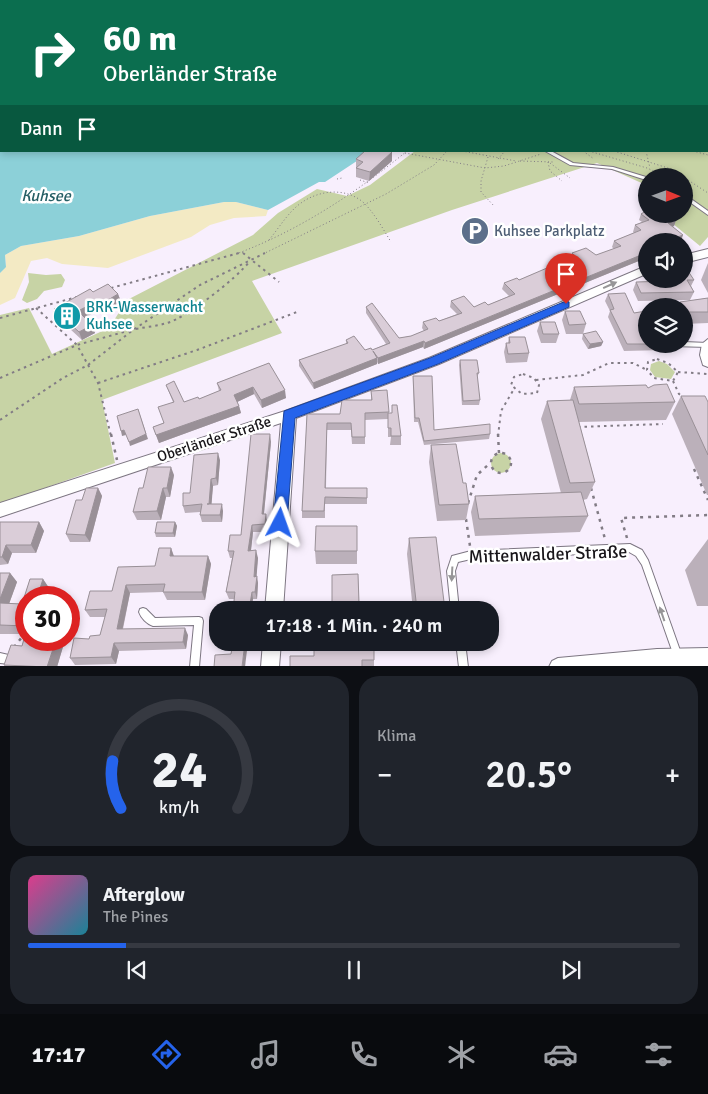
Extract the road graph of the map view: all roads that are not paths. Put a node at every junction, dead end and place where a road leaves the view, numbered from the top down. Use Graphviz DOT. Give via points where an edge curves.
graph roads {
  1 [pos="548,152"];
  2 [pos="638,176"];
  3 [pos="693,202"];
  4 [pos="708,213"];
  5 [pos="708,253"];
  6 [pos="693,257"];
  7 [pos="638,273"];
  8 [pos="693,345"];
  9 [pos="708,345"];
  10 [pos="708,362"];
  11 [pos="288,415"];
  12 [pos="0,510"];
  13 [pos="275,601"];
  14 [pos="454,601"];
  15 [pos="143,612"];
  16 [pos="271,651"];
  17 [pos="462,651"];
  18 [pos="708,657"];
  19 [pos="679,659"];
  20 [pos="658,662"];
  21 [pos="194,666"];
  22 [pos="270,666"];
  23 [pos="464,666"];
  24 [pos="558,666"];
  1 -- 2 [label="lane" via="572,164 613,168"];
  3 -- 4 [label="lane"];
  5 -- 6 [label="street"];
  11 -- 7 [label="street, Oberländer Straße, one-way" via="464,349"];
  8 -- 9 [label="lane"];
  9 -- 10 [label="street"];
  11 -- 12 [label="street, Oberländer Straße"];
  11 -- 13 [label="street"];
  19 -- 14 [label="lane, Mittenwalder Straße, one-way" via="645,563 639,553 630,548 471,555 455,559 451,571"];
  15 -- 21 [label="lane" via="153,622 199,621"];
  16 -- 22 [label="street"];
  17 -- 23 [label="lane"];
  18 -- 19 [label="street"];
  19 -- 20 [label="street"];
  20 -- 24 [label="street"];
}
